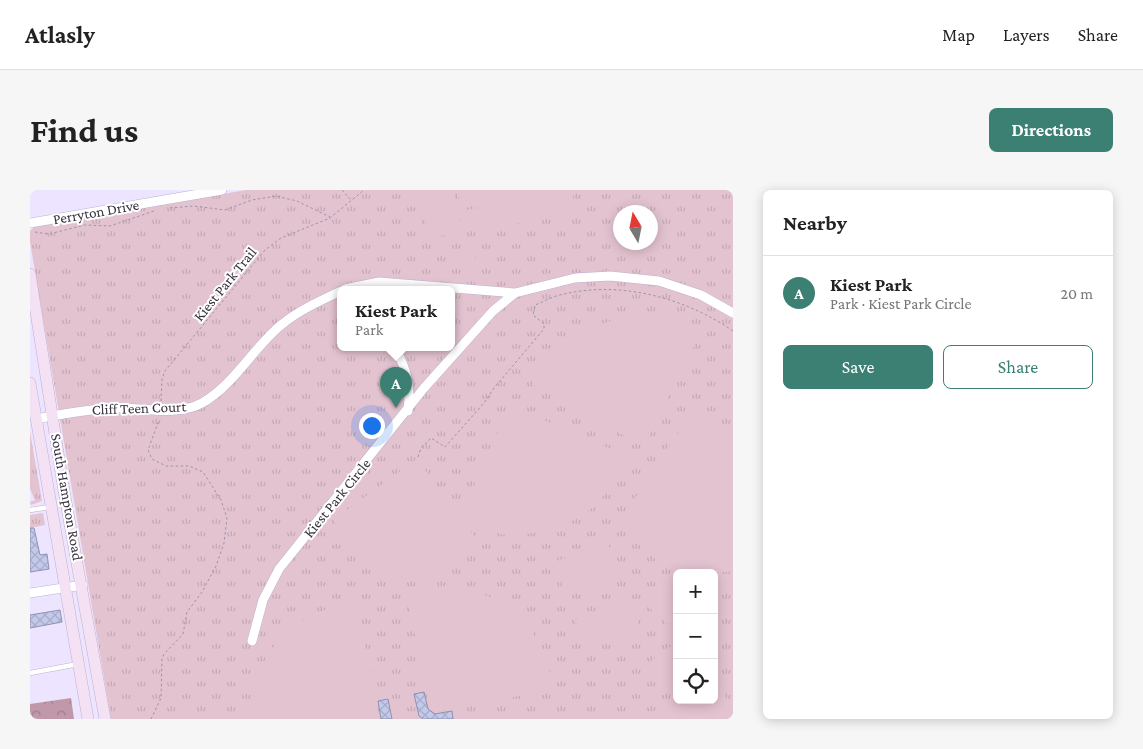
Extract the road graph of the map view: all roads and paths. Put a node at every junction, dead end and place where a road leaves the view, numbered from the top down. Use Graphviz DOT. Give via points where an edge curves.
graph roads {
  1 [pos="222,190"];
  2 [pos="342,190"];
  3 [pos="364,190"];
  4 [pos="351,200"];
  5 [pos="165,209"];
  6 [pos="160,210"];
  7 [pos="330,218"];
  8 [pos="30,227"];
  9 [pos="30,274"];
  10 [pos="360,286"];
  11 [pos="428,286"];
  12 [pos="455,288"];
  13 [pos="337,293"];
  14 [pos="515,293"];
  15 [pos="337,298"];
  16 [pos="324,299"];
  17 [pos="733,313"];
  18 [pos="733,331"];
  19 [pos="396,351"];
  20 [pos="30,383"];
  21 [pos="161,404"];
  22 [pos="407,412"];
  23 [pos="53,416"];
  24 [pos="160,416"];
  25 [pos="33,419"];
  26 [pos="418,457"];
  27 [pos="50,507"];
  28 [pos="30,510"];
  29 [pos="83,585"];
  30 [pos="66,587"];
  31 [pos="30,593"];
  32 [pos="252,641"];
  33 [pos="79,663"];
  34 [pos="30,673"];
  35 [pos="88,719"];
  36 [pos="105,719"];
  37 [pos="151,719"];
  1 -- 8 [label="street, Perryton Drive"];
  2 -- 4 [label="path"];
  3 -- 4 [label="path, Kiest Park Trail"];
  4 -- 7 [label="path, Kiest Park Trail"];
  5 -- 7 [label="path" via="194,206 225,210 276,196 297,201"];
  6 -- 8 [label="path" via="110,226 85,225 48,234"];
  7 -- 21 [label="path, Kiest Park Trail" via="281,238 256,258 216,312 165,371"];
  9 -- 23 [label="main road, South Hampton Road"];
  10 -- 11 [label="street" via="379,282"];
  12 -- 14 [label="street"];
  13 -- 16 [label="street, Cliff Teen Court"];
  14 -- 17 [label="street, Kiest Park Circle" via="575,278 610,276 659,281 701,295"];
  14 -- 22 [label="street, Kiest Park Circle" via="493,311 424,388"];
  15 -- 16 [label="street, Cliff Teen Court"];
  16 -- 23 [label="street, Cliff Teen Court" via="281,325 216,393 201,403 181,409 117,408"];
  18 -- 26 [label="path" via="701,312 658,297 610,289 559,295 535,305 533,315 544,324 544,329 484,403 445,447 430,438"];
  19 -- 22 [label="street" via="407,372 410,391"];
  20 -- 25 [label="main road, South Hampton Road"];
  22 -- 32 [label="street, Kiest Park Circle" via="279,569 263,600"];
  23 -- 25 [label="street, Cliff Teen Court"];
  23 -- 29 [label="main road, South Hampton Road"];
  24 -- 37 [label="path" via="148,450 152,459 166,466 189,466 203,472 221,500 227,518 224,543 210,578 187,612 183,634 162,659 161,698"];
  25 -- 27 [label="main road, South Hampton Road"];
  27 -- 28 [label="lane"];
  27 -- 30 [label="main road, South Hampton Road"];
  29 -- 30 [label="street"];
  29 -- 36 [label="main road, South Hampton Road"];
  30 -- 31 [label="street"];
  30 -- 33 [label="main road, South Hampton Road"];
  33 -- 34 [label="lane"];
  33 -- 35 [label="main road, South Hampton Road"];
}
